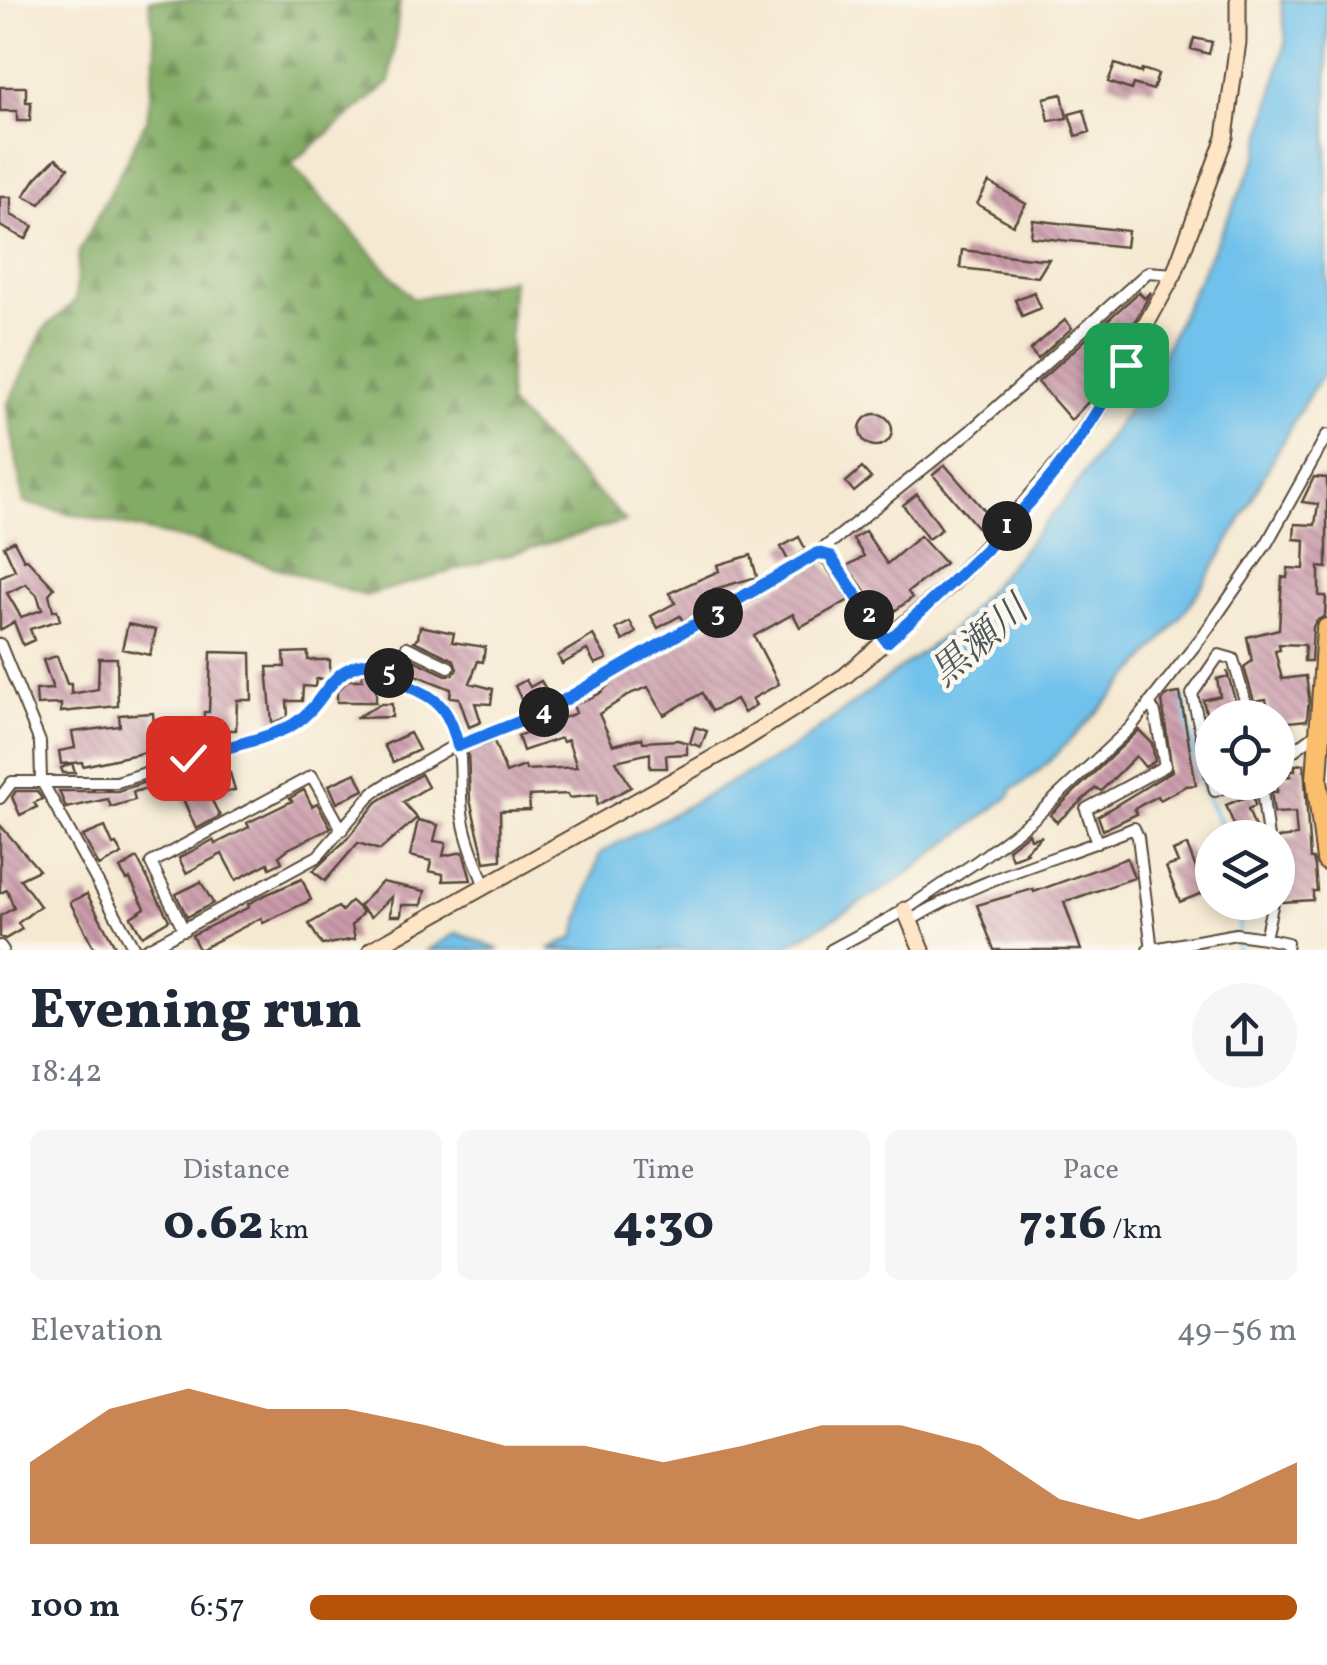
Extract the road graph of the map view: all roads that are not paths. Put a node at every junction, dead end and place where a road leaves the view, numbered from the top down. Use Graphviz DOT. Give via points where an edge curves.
graph roads {
  1 [pos="1238,0"];
  2 [pos="1174,274"];
  3 [pos="1327,436"];
  4 [pos="818,553"];
  5 [pos="1327,629"];
  6 [pos="887,642"];
  7 [pos="0,644"];
  8 [pos="380,662"];
  9 [pos="449,667"];
  10 [pos="1245,700"];
  11 [pos="1149,704"];
  12 [pos="1195,707"];
  13 [pos="1320,732"];
  14 [pos="458,746"];
  15 [pos="1295,750"];
  16 [pos="41,780"];
  17 [pos="0,798"];
  18 [pos="342,830"];
  19 [pos="1097,843"];
  20 [pos="1327,860"];
  21 [pos="485,886"];
  22 [pos="908,915"];
  23 [pos="1269,920"];
  24 [pos="184,930"];
  25 [pos="1266,938"];
  26 [pos="1150,949"];
  27 [pos="135,950"];
  28 [pos="145,950"];
  29 [pos="371,950"];
  30 [pos="831,950"];
  31 [pos="922,950"];
  32 [pos="1286,950"];
  1 -- 2 [label="street" via="1225,137"];
  2 -- 4 [label="street" via="1148,272 970,432"];
  2 -- 6 [label="street" via="1069,453 975,559"];
  3 -- 11 [label="street" via="1267,543"];
  4 -- 6 [label="street" via="830,556"];
  4 -- 14 [label="street" via="544,712"];
  5 -- 13 [label="highway"];
  6 -- 21 [label="street" via="759,731"];
  7 -- 16 [label="street" via="40,742"];
  8 -- 9 [label="street" via="397,661 407,648"];
  8 -- 14 [label="street" via="444,707"];
  8 -- 16 [label="street" via="348,666 296,723 276,732 117,782"];
  10 -- 12 [label="street" via="1233,659 1218,655 1192,694"];
  11 -- 19 [label="street" via="1165,766 1086,809"];
  11 -- 22 [label="street" via="1032,820"];
  13 -- 15 [label="street"];
  13 -- 20 [label="highway" via="1317,778"];
  14 -- 18 [label="street" via="373,793"];
  14 -- 21 [label="street" via="465,832"];
  16 -- 17 [label="street" via="12,782"];
  16 -- 27 [label="street"];
  18 -- 24 [label="street" via="301,868"];
  18 -- 24 [label="street" via="312,776 151,862"];
  19 -- 22 [label="street"];
  19 -- 26 [label="street" via="1134,828"];
  21 -- 29 [label="street"];
  22 -- 30 [label="street"];
  22 -- 31 [label="street"];
  23 -- 25 [label="street"];
  24 -- 28 [label="street"];
  25 -- 26 [label="street" via="1236,934"];
  25 -- 32 [label="street" via="1287,943"];
}
